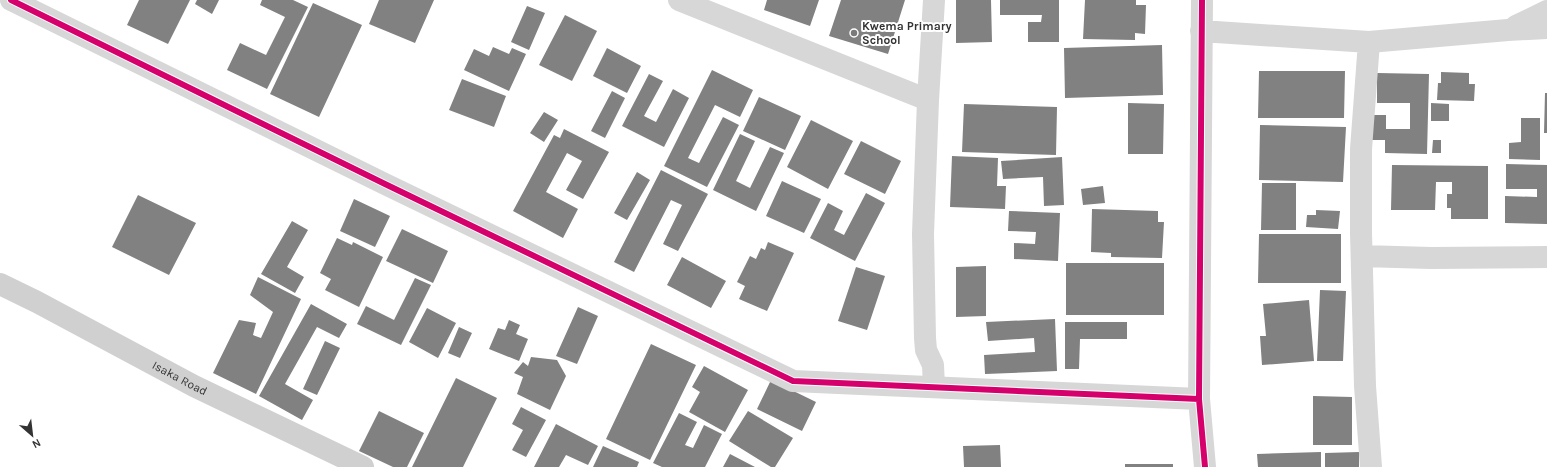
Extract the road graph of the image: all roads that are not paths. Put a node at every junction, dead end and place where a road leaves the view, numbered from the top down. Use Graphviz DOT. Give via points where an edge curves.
graph roads {
  1 [pos="12,0"];
  2 [pos="679,0"];
  3 [pos="934,0"];
  4 [pos="1202,0"];
  5 [pos="1547,11"];
  6 [pos="1547,28"];
  7 [pos="1508,30"];
  8 [pos="1201,31"];
  9 [pos="1369,42"];
  10 [pos="928,100"];
  11 [pos="1362,256"];
  12 [pos="1547,257"];
  13 [pos="0,284"];
  14 [pos="934,387"];
  15 [pos="1200,399"];
  16 [pos="363,467"];
  17 [pos="1205,467"];
  18 [pos="1371,467"];
  1 -- 14 [label="street" via="793,381"];
  2 -- 10 [label="street"];
  3 -- 10 [label="street"];
  4 -- 8 [label="street"];
  5 -- 7 [label="street"];
  6 -- 7 [label="street"];
  7 -- 9 [label="street"];
  8 -- 9 [label="street"];
  8 -- 15 [label="street"];
  9 -- 11 [label="street" via="1362,149"];
  10 -- 14 [label="street" via="923,234 925,338 926,350 933,365"];
  11 -- 12 [label="street"];
  11 -- 18 [label="street" via="1365,386"];
  13 -- 16 [label="street, Isaka Road" via="194,386"];
  14 -- 15 [label="street"];
  15 -- 17 [label="street"];
}
